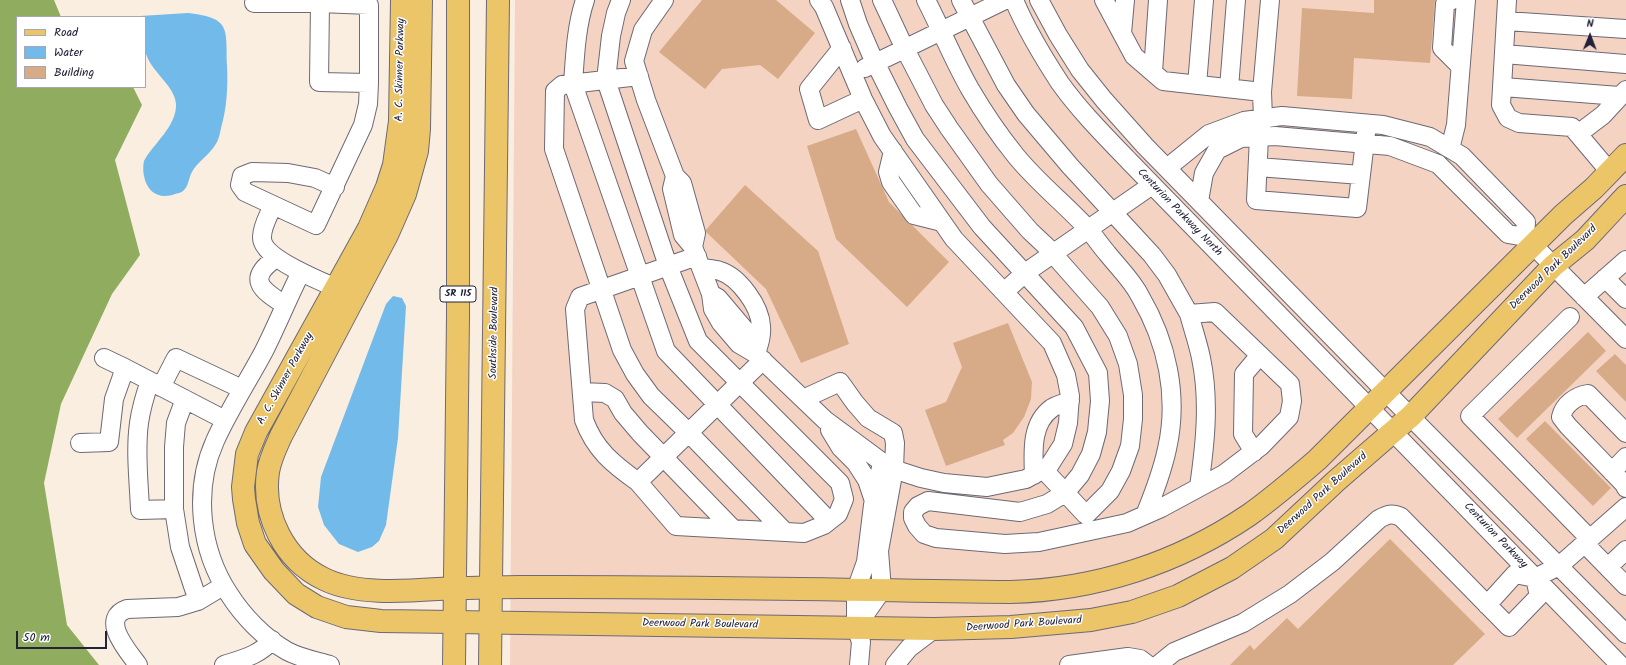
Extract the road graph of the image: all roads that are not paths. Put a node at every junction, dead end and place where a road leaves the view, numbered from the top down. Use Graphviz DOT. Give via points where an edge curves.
graph roads {
  1 [pos="402,0"];
  2 [pos="421,0"];
  3 [pos="458,0"];
  4 [pos="498,0"];
  5 [pos="585,0"];
  6 [pos="621,0"];
  7 [pos="664,0"];
  8 [pos="819,0"];
  9 [pos="850,0"];
  10 [pos="882,0"];
  11 [pos="926,0"];
  12 [pos="961,0"];
  13 [pos="1004,0"];
  14 [pos="1014,0"];
  15 [pos="1039,0"];
  16 [pos="1104,0"];
  17 [pos="1125,0"];
  18 [pos="1158,0"];
  19 [pos="1204,0"];
  20 [pos="1236,0"];
  21 [pos="1270,0"];
  22 [pos="1452,0"];
  23 [pos="1466,0"];
  24 [pos="1507,0"];
  25 [pos="254,3"];
  26 [pos="320,3"];
  27 [pos="970,17"];
  28 [pos="1506,21"];
  29 [pos="1626,29"];
  30 [pos="942,31"];
  31 [pos="1122,33"];
  32 [pos="842,48"];
  33 [pos="905,49"];
  34 [pos="1504,54"];
  35 [pos="875,62"];
  36 [pos="1626,64"];
  37 [pos="1460,66"];
  38 [pos="1153,72"];
  39 [pos="854,75"];
  40 [pos="639,76"];
  41 [pos="606,80"];
  42 [pos="368,83"];
  43 [pos="573,84"];
  44 [pos="1197,85"];
  45 [pos="1503,87"];
  46 [pos="1229,88"];
  47 [pos="1262,92"];
  48 [pos="1623,93"];
  49 [pos="863,99"];
  50 [pos="1263,118"];
  51 [pos="1366,124"];
  52 [pos="1578,134"];
  53 [pos="1259,137"];
  54 [pos="1365,144"];
  55 [pos="1450,148"];
  56 [pos="1626,156"];
  57 [pos="1438,164"];
  58 [pos="1258,167"];
  59 [pos="1167,168"];
  60 [pos="1610,172"];
  61 [pos="1361,175"];
  62 [pos="1152,185"];
  63 [pos="335,186"];
  64 [pos="1626,196"];
  65 [pos="1199,201"];
  66 [pos="273,205"];
  67 [pos="1114,212"];
  68 [pos="1088,230"];
  69 [pos="1529,241"];
  70 [pos="1053,254"];
  71 [pos="697,257"];
  72 [pos="276,258"];
  73 [pos="1626,260"];
  74 [pos="668,266"];
  75 [pos="1553,266"];
  76 [pos="301,272"];
  77 [pos="1025,273"];
  78 [pos="639,276"];
  79 [pos="1605,278"];
  80 [pos="336,288"];
  81 [pos="601,289"];
  82 [pos="1004,292"];
  83 [pos="1584,297"];
  84 [pos="1626,299"];
  85 [pos="285,305"];
  86 [pos="1189,314"];
  87 [pos="1570,317"];
  88 [pos="1626,339"];
  89 [pos="1260,355"];
  90 [pos="760,357"];
  91 [pos="104,358"];
  92 [pos="125,368"];
  93 [pos="740,382"];
  94 [pos="155,384"];
  95 [pos="242,389"];
  96 [pos="1385,391"];
  97 [pos="582,392"];
  98 [pos="185,399"];
  99 [pos="803,399"];
  100 [pos="1070,401"];
  101 [pos="717,405"];
  102 [pos="1370,407"];
  103 [pos="1411,416"];
  104 [pos="225,420"];
  105 [pos="825,420"];
  106 [pos="688,432"];
  107 [pos="1394,432"];
  108 [pos="1626,433"];
  109 [pos="80,442"];
  110 [pos="1254,452"];
  111 [pos="1626,456"];
  112 [pos="664,457"];
  113 [pos="884,463"];
  114 [pos="1038,472"];
  115 [pos="1612,472"];
  116 [pos="638,482"];
  117 [pos="1199,487"];
  118 [pos="1626,488"];
  119 [pos="1065,493"];
  120 [pos="874,501"];
  121 [pos="1626,507"];
  122 [pos="174,509"];
  123 [pos="1145,515"];
  124 [pos="829,521"];
  125 [pos="733,529"];
  126 [pos="784,532"];
  127 [pos="1588,541"];
  128 [pos="1626,550"];
  129 [pos="1559,566"];
  130 [pos="1608,567"];
  131 [pos="1536,578"];
  132 [pos="223,586"];
  133 [pos="1626,586"];
  134 [pos="455,588"];
  135 [pos="491,588"];
  136 [pos="856,590"];
  137 [pos="882,590"];
  138 [pos="198,601"];
  139 [pos="1487,605"];
  140 [pos="454,622"];
  141 [pos="490,623"];
  142 [pos="856,627"];
  143 [pos="934,629"];
  144 [pos="1626,634"];
  145 [pos="272,640"];
  146 [pos="308,662"];
  147 [pos="138,665"];
  148 [pos="224,665"];
  149 [pos="330,665"];
  150 [pos="444,665"];
  151 [pos="454,665"];
  152 [pos="490,665"];
  153 [pos="859,665"];
  154 [pos="894,665"];
  155 [pos="1069,665"];
  156 [pos="1148,665"];
  157 [pos="1158,665"];
  158 [pos="1620,665"];
  1 -- 80 [label="main road, A. C. Skinner Parkway" via="400,121 394,165 379,208"];
  2 -- 134 [label="main road, A. C. Skinner Parkway" via="419,129 412,172 387,234 282,436 270,465 268,496 272,517 285,545 300,564 325,580 364,590"];
  3 -- 134 [label="main road, SR 115"];
  4 -- 135 [label="main road, Southside Boulevard"];
  5 -- 43 [label="street" via="576,44"];
  6 -- 41 [label="street" via="611,36"];
  7 -- 40 [label="street" via="643,30 634,61"];
  8 -- 32 [label="street"];
  9 -- 35 [label="street"];
  10 -- 33 [label="street"];
  11 -- 30 [label="street"];
  12 -- 27 [label="street"];
  13 -- 27 [label="street"];
  14 -- 62 [label="street, Centurion Parkway North" via="1061,83 1086,115"];
  15 -- 59 [label="street, Centurion Parkway North" via="1080,70"];
  16 -- 31 [label="street"];
  17 -- 31 [label="street"];
  18 -- 38 [label="street"];
  19 -- 44 [label="street"];
  20 -- 46 [label="street"];
  21 -- 47 [label="street"];
  22 -- 37 [label="street" via="1445,4 1442,48"];
  23 -- 37 [label="street"];
  24 -- 28 [label="street"];
  25 -- 26 [label="street"];
  26 -- 42 [label="street" via="369,5"];
  26 -- 42 [label="street" via="319,82"];
  27 -- 30 [label="street"];
  27 -- 67 [label="street" via="1006,85 1026,114 1070,166"];
  28 -- 29 [label="street"];
  28 -- 34 [label="street"];
  30 -- 33 [label="street"];
  30 -- 68 [label="street" via="970,89 994,126 1037,180"];
  31 -- 38 [label="street" via="1134,56"];
  32 -- 39 [label="street"];
  32 -- 49 [label="street" via="809,89 818,120"];
  33 -- 35 [label="street"];
  33 -- 70 [label="street" via="934,105 989,184"];
  34 -- 36 [label="street"];
  34 -- 45 [label="street"];
  35 -- 39 [label="street"];
  35 -- 77 [label="street" via="915,139 982,227"];
  37 -- 55 [label="street" via="1456,125"];
  38 -- 44 [label="street" via="1163,81"];
  39 -- 49 [label="street"];
  40 -- 41 [label="street"];
  40 -- 71 [label="street" via="675,176 682,184 696,233"];
  41 -- 43 [label="street"];
  41 -- 74 [label="street"];
  42 -- 63 [label="street" via="368,104 363,125"];
  43 -- 78 [label="street"];
  43 -- 81 [label="street" via="562,85 555,91 554,149"];
  44 -- 46 [label="street"];
  45 -- 48 [label="street"];
  45 -- 52 [label="street" via="1501,105 1508,118 1519,122 1572,127"];
  46 -- 47 [label="street"];
  47 -- 50 [label="street"];
  48 -- 52 [label="street" via="1603,115"];
  49 -- 82 [label="street" via="882,136 954,239"];
  50 -- 51 [label="street" via="1282,116"];
  50 -- 53 [label="street"];
  50 -- 59 [label="street" via="1244,121 1209,134"];
  51 -- 54 [label="street"];
  51 -- 55 [label="street" via="1383,125 1430,137"];
  52 -- 60 [label="street"];
  53 -- 54 [label="street" via="1275,136"];
  53 -- 58 [label="street"];
  53 -- 65 [label="street" via="1241,138 1218,150 1204,173"];
  54 -- 57 [label="street" via="1390,146"];
  54 -- 61 [label="street"];
  55 -- 57 [label="street"];
  55 -- 69 [label="street" via="1462,156 1526,222"];
  56 -- 60 [label="main road"];
  57 -- 69 [label="street" via="1508,234"];
  58 -- 61 [label="street"];
  58 -- 61 [label="street" via="1256,200 1357,208"];
  59 -- 65 [label="street, Centurion Parkway North"];
  60 -- 69 [label="main road"];
  62 -- 67 [label="street"];
  62 -- 102 [label="street, Centurion Parkway North"];
  63 -- 66 [label="street" via="316,225"];
  63 -- 66 [label="street" via="315,178 288,173 252,172 242,176 240,185 245,192"];
  64 -- 75 [label="main road, Deerwood Park Boulevard" via="1584,240"];
  65 -- 96 [label="street, Centurion Parkway North"];
  66 -- 72 [label="street" via="261,239"];
  67 -- 68 [label="street"];
  67 -- 86 [label="street" via="1167,275"];
  68 -- 70 [label="street"];
  68 -- 123 [label="street" via="1140,295 1166,355 1172,385 1169,436 1160,477"];
  69 -- 75 [label="street"];
  69 -- 96 [label="main road"];
  70 -- 77 [label="street"];
  70 -- 119 [label="street" via="1100,307 1118,336 1128,364 1133,395 1134,419 1130,446 1110,491 1086,515"];
  71 -- 74 [label="street"];
  71 -- 90 [label="street" via="711,294 718,298 751,337"];
  71 -- 90 [label="street" via="734,278 755,305 762,325"];
  72 -- 76 [label="street"];
  72 -- 85 [label="street" via="265,266 259,276 260,285 265,293"];
  73 -- 79 [label="street"];
  74 -- 78 [label="street"];
  74 -- 93 [label="street" via="698,341"];
  75 -- 83 [label="street"];
  75 -- 103 [label="main road, Deerwood Park Boulevard"];
  76 -- 80 [label="street"];
  76 -- 85 [label="street"];
  77 -- 82 [label="street"];
  77 -- 119 [label="street" via="1074,327 1098,373 1100,401 1097,432 1091,454"];
  78 -- 81 [label="street"];
  78 -- 101 [label="street" via="666,351"];
  79 -- 83 [label="street"];
  79 -- 84 [label="street"];
  80 -- 140 [label="main road, A. C. Skinner Parkway" via="261,422 247,454 243,477 244,499 251,532 261,553 286,584 304,600 325,611 360,619"];
  81 -- 97 [label="street" via="580,297 575,309"];
  81 -- 106 [label="street" via="622,350 635,374 651,396"];
  82 -- 100 [label="street" via="1052,343 1066,375"];
  83 -- 88 [label="street"];
  85 -- 95 [label="street" via="264,351"];
  86 -- 89 [label="street" via="1215,312"];
  86 -- 117 [label="street" via="1201,358 1206,390 1204,450"];
  87 -- 127 [label="street" via="1470,416"];
  89 -- 110 [label="street" via="1244,374 1243,434"];
  89 -- 110 [label="street" via="1290,384 1292,401 1289,416"];
  90 -- 93 [label="street"];
  90 -- 99 [label="street"];
  91 -- 92 [label="street"];
  92 -- 94 [label="street"];
  92 -- 109 [label="street" via="114,399 109,442"];
  93 -- 101 [label="street"];
  93 -- 124 [label="street" via="840,483 844,499 838,514"];
  94 -- 95 [label="street" via="176,358"];
  94 -- 98 [label="street"];
  94 -- 122 [label="street" via="143,401 139,423 137,446 140,510"];
  95 -- 104 [label="street"];
  96 -- 102 [label="main road"];
  96 -- 103 [label="street"];
  97 -- 112 [label="street" via="605,393 615,399 623,413"];
  97 -- 116 [label="street" via="584,420 592,438 612,463"];
  98 -- 104 [label="street"];
  98 -- 122 [label="street" via="176,423"];
  99 -- 105 [label="street"];
  99 -- 113 [label="street" via="840,382 868,418 893,433 895,443"];
  100 -- 114 [label="street" via="1063,444 1049,466"];
  100 -- 114 [label="street" via="1052,408 1039,422 1033,444"];
  101 -- 106 [label="street"];
  101 -- 124 [label="street"];
  102 -- 107 [label="street, Centurion Parkway"];
  102 -- 137 [label="main road" via="1282,491 1216,536 1164,561 1121,576 1042,591"];
  103 -- 107 [label="main road, Deerwood Park Boulevard"];
  103 -- 129 [label="street"];
  104 -- 132 [label="street" via="208,459 202,497 202,515 208,550"];
  105 -- 113 [label="street"];
  105 -- 120 [label="street" via="841,448 856,463 867,480"];
  106 -- 112 [label="street"];
  106 -- 126 [label="street"];
  107 -- 131 [label="street, Centurion Parkway"];
  107 -- 143 [label="main road, Deerwood Park Boulevard" via="1336,481 1274,539 1232,568 1178,596 1132,612 1090,620 1011,628"];
  108 -- 115 [label="street" via="1588,394 1579,396 1563,409 1561,417 1568,426"];
  110 -- 117 [label="street" via="1224,474"];
  111 -- 115 [label="street"];
  112 -- 116 [label="street"];
  112 -- 125 [label="street"];
  113 -- 114 [label="street" via="921,478 987,487 1026,479"];
  113 -- 120 [label="street"];
  113 -- 137 [label="street" via="880,551"];
  114 -- 119 [label="street"];
  115 -- 118 [label="street"];
  116 -- 125 [label="street" via="676,526"];
  117 -- 123 [label="street"];
  119 -- 123 [label="street" via="1048,504 1020,512 928,501 918,506 913,512 913,518 924,534 936,538 1005,544 1039,542 1074,535 1127,523"];
  120 -- 136 [label="street" via="866,562"];
  121 -- 127 [label="street"];
  122 -- 138 [label="street" via="180,546"];
  124 -- 126 [label="street" via="804,533"];
  125 -- 126 [label="street"];
  127 -- 129 [label="street"];
  127 -- 130 [label="street"];
  128 -- 130 [label="street"];
  129 -- 131 [label="street"];
  129 -- 144 [label="street"];
  130 -- 133 [label="street"];
  131 -- 139 [label="street" via="1515,574"];
  131 -- 139 [label="street" via="1539,596 1509,627"];
  131 -- 158 [label="street, Centurion Parkway"];
  132 -- 138 [label="street"];
  132 -- 145 [label="street" via="244,616"];
  134 -- 135 [label="main road"];
  134 -- 140 [label="main road, SR 115"];
  135 -- 136 [label="main road"];
  135 -- 141 [label="main road, Southside Boulevard"];
  136 -- 137 [label="main road"];
  136 -- 142 [label="street"];
  137 -- 142 [label="street"];
  138 -- 147 [label="street" via="178,607 127,609 119,613 114,625 118,636"];
  139 -- 157 [label="street" via="1401,517 1387,514 1332,562 1290,594 1243,624 1174,652"];
  140 -- 141 [label="main road, Deerwood Park Boulevard"];
  140 -- 150 [label="main road"];
  140 -- 151 [label="main road, SR 115"];
  141 -- 142 [label="main road, Deerwood Park Boulevard"];
  141 -- 152 [label="main road, Southside Boulevard"];
  142 -- 143 [label="main road, Deerwood Park Boulevard"];
  142 -- 153 [label="street" via="861,642"];
  143 -- 154 [label="street" via="909,648"];
  145 -- 146 [label="street"];
  145 -- 148 [label="street" via="257,653"];
  146 -- 149 [label="street"];
  155 -- 156 [label="street" via="1128,657 1140,659"];
}
